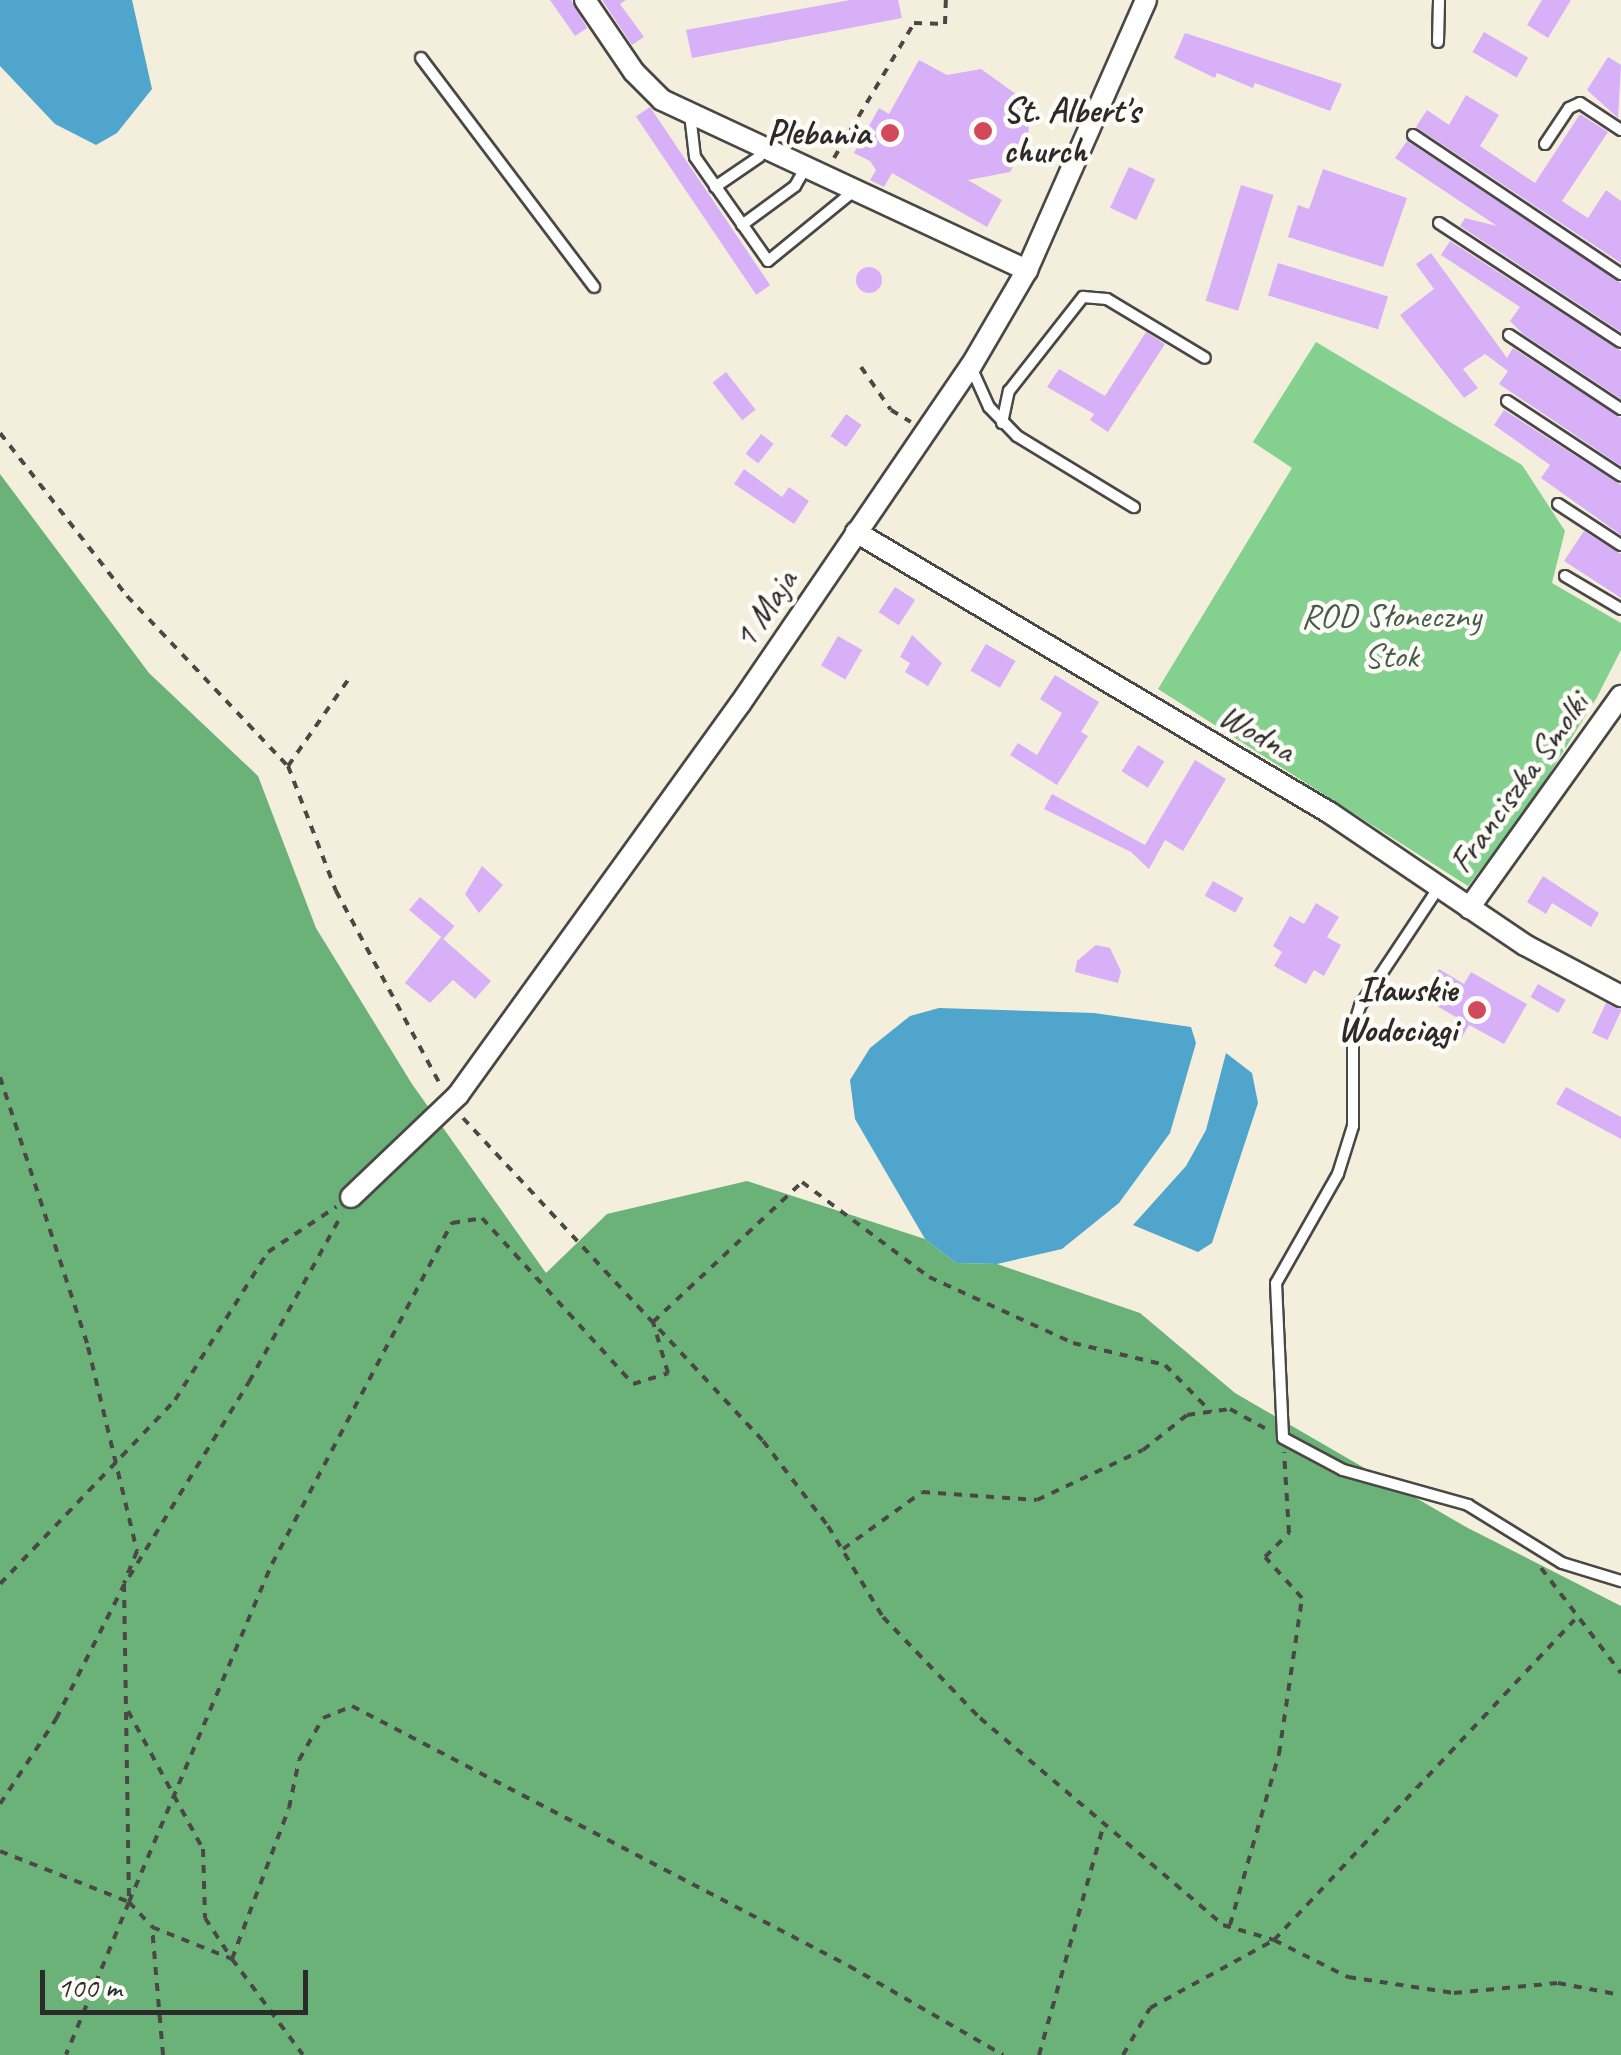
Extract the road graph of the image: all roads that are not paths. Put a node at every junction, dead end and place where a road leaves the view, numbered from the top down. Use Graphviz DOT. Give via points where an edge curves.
graph roads {
  1 [pos="585,0"];
  2 [pos="1146,0"];
  3 [pos="1439,0"];
  4 [pos="1438,42"];
  5 [pos="421,58"];
  6 [pos="690,112"];
  7 [pos="1621,130"];
  8 [pos="1413,134"];
  9 [pos="1545,144"];
  10 [pos="764,147"];
  11 [pos="815,171"];
  12 [pos="715,186"];
  13 [pos="855,190"];
  14 [pos="1439,224"];
  15 [pos="742,225"];
  16 [pos="1028,270"];
  17 [pos="1621,274"];
  18 [pos="594,287"];
  19 [pos="1509,335"];
  20 [pos="1621,342"];
  21 [pos="1205,358"];
  22 [pos="970,366"];
  23 [pos="1507,401"];
  24 [pos="1621,409"];
  25 [pos="1002,423"];
  26 [pos="1621,476"];
  27 [pos="1558,504"];
  28 [pos="1134,507"];
  29 [pos="856,532"];
  30 [pos="1621,545"];
  31 [pos="1565,576"];
  32 [pos="1621,609"];
  33 [pos="1621,696"];
  34 [pos="1440,886"];
  35 [pos="1469,908"];
  36 [pos="1621,996"];
  37 [pos="352,1197"];
  38 [pos="1621,1581"];
  1 -- 6 [label="street" via="634,72 662,100"];
  2 -- 16 [label="street, 1 Maja"];
  3 -- 4 [label="lane"];
  5 -- 18 [label="lane"];
  6 -- 10 [label="street"];
  6 -- 12 [label="lane" via="695,157"];
  7 -- 9 [label="lane" via="1580,103 1569,108"];
  8 -- 17 [label="lane"];
  10 -- 11 [label="street"];
  10 -- 12 [label="lane" via="759,158"];
  11 -- 13 [label="street"];
  11 -- 15 [label="lane"];
  12 -- 15 [label="lane"];
  13 -- 15 [label="lane" via="768,262"];
  13 -- 16 [label="street"];
  14 -- 20 [label="lane"];
  16 -- 22 [label="street, 1 Maja"];
  19 -- 24 [label="lane"];
  21 -- 25 [label="lane" via="1107,299 1082,298 1009,392"];
  22 -- 25 [label="lane"];
  22 -- 29 [label="street, 1 Maja"];
  23 -- 26 [label="lane"];
  25 -- 28 [label="lane"];
  27 -- 30 [label="lane"];
  29 -- 34 [label="street, Wodna" via="1330,813"];
  29 -- 37 [label="street, 1 Maja" via="740,704 450,1103"];
  31 -- 32 [label="lane"];
  33 -- 35 [label="street, Franciszka Smolki"];
  34 -- 35 [label="street, Wodna"];
  34 -- 38 [label="lane" via="1360,1006 1353,1029 1354,1126 1338,1174 1276,1283 1283,1438 1343,1470 1468,1504 1562,1562"];
  35 -- 36 [label="street, Wodna"];
}
